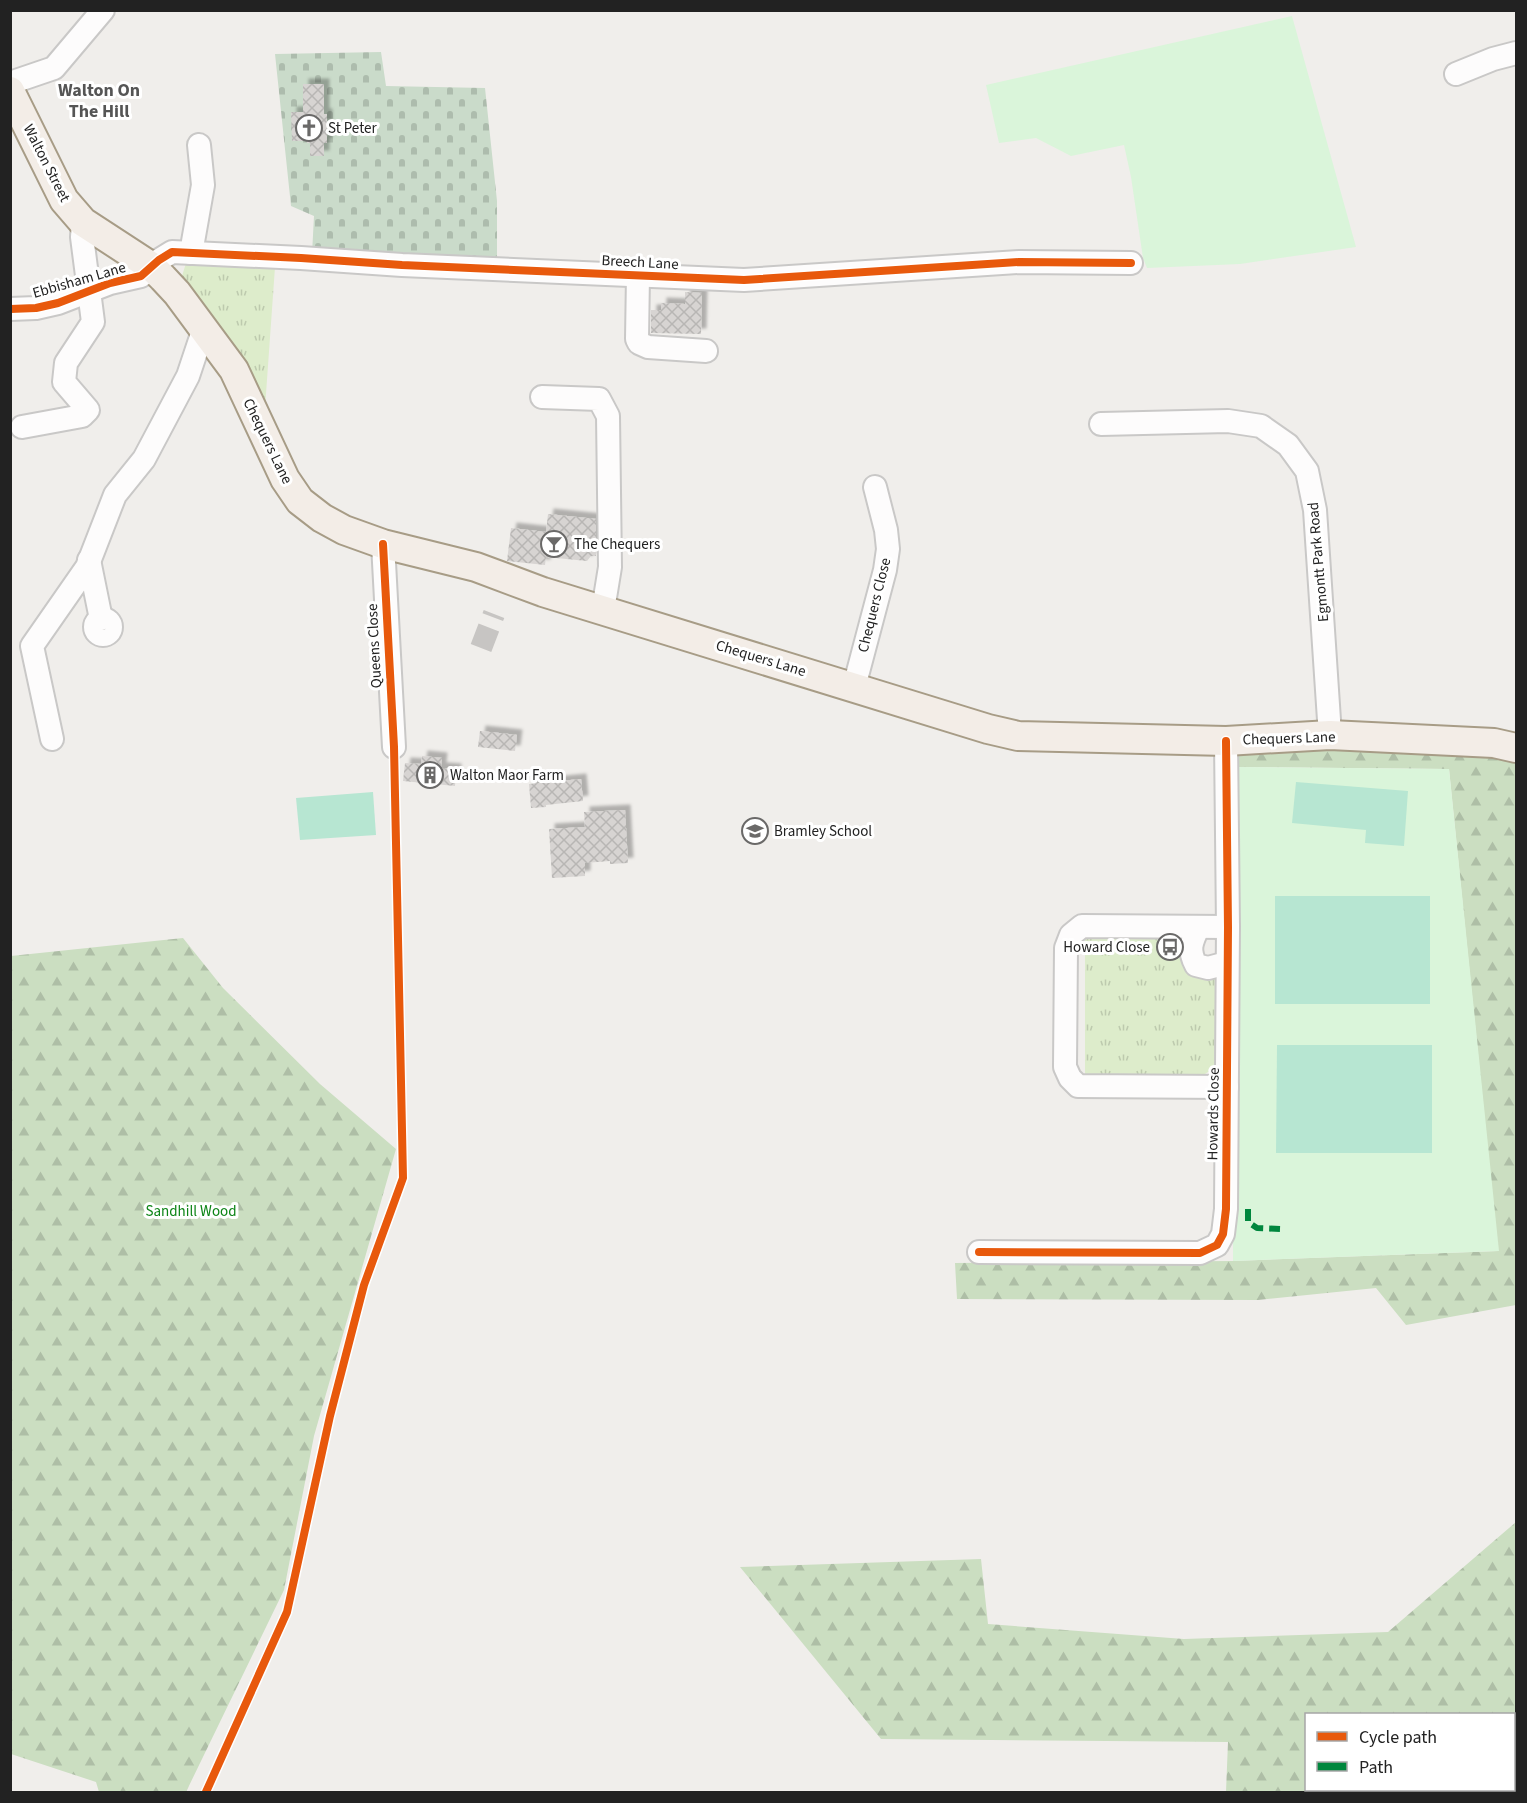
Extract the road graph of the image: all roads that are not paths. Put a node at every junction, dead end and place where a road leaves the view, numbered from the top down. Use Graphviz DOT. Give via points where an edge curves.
graph roads {
  1 [pos="103,10"];
  2 [pos="1516,53"];
  3 [pos="1456,74"];
  4 [pos="12,95"];
  5 [pos="199,145"];
  6 [pos="83,222"];
  7 [pos="191,253"];
  8 [pos="1131,263"];
  9 [pos="152,267"];
  10 [pos="638,275"];
  11 [pos="88,291"];
  12 [pos="10,309"];
  13 [pos="204,328"];
  14 [pos="706,351"];
  15 [pos="542,397"];
  16 [pos="1101,424"];
  17 [pos="22,427"];
  18 [pos="875,487"];
  19 [pos="383,544"];
  20 [pos="89,560"];
  21 [pos="603,610"];
  22 [pos="101,619"];
  23 [pos="854,687"];
  24 [pos="1330,735"];
  25 [pos="52,739"];
  26 [pos="1226,741"];
  27 [pos="394,747"];
  28 [pos="1516,748"];
  29 [pos="1227,927"];
  30 [pos="1198,928"];
  31 [pos="1227,963"];
  32 [pos="1227,1087"];
  33 [pos="979,1252"];
  1 -- 4 [label="street" via="54,68"];
  2 -- 3 [label="street"];
  4 -- 6 [label="main road, Walton Street" via="64,200"];
  5 -- 7 [label="street" via="203,185"];
  6 -- 9 [label="main road, Walton Street"];
  6 -- 11 [label="street, Ebbisham Lane"];
  7 -- 9 [label="street, Breech Lane" via="172,252"];
  7 -- 10 [label="street, Breech Lane"];
  8 -- 10 [label="street, Breech Lane" via="1018,262 760,280"];
  9 -- 11 [label="street, Ebbisham Lane" via="141,276"];
  9 -- 13 [label="main road, Chequers Lane"];
  10 -- 14 [label="street" via="639,343"];
  11 -- 12 [label="street, Ebbisham Lane" via="58,303"];
  11 -- 17 [label="street" via="93,322 66,363 64,382 88,410 82,416"];
  13 -- 19 [label="main road, Chequers Lane" via="234,370 285,479 300,501 344,530"];
  13 -- 20 [label="street" via="188,376 144,459 115,495"];
  15 -- 21 [label="street" via="599,399 608,417 610,567"];
  16 -- 24 [label="street, Egmontt Park Road" via="1228,421 1260,426 1288,445 1307,471 1315,510"];
  18 -- 23 [label="street, Chequers Close" via="888,549"];
  19 -- 21 [label="main road, Chequers Lane" via="477,567"];
  19 -- 27 [label="street, Queens Close"];
  20 -- 22 [label="street"];
  20 -- 25 [label="street" via="32,646"];
  21 -- 23 [label="main road, Chequers Lane"];
  23 -- 26 [label="main road, Chequers Lane" via="1018,736"];
  24 -- 26 [label="main road, Chequers Lane"];
  24 -- 28 [label="main road, Chequers Lane" via="1494,743"];
  26 -- 29 [label="street, Howards Close"];
  29 -- 30 [label="street, Howards Close"];
  29 -- 31 [label="street, Howards Close"];
  30 -- 31 [label="street" via="1190,954 1196,965 1208,968"];
  30 -- 32 [label="street, Howards Close" via="1082,926 1071,935 1066,948 1065,1066 1078,1086"];
  31 -- 32 [label="street, Howards Close"];
  32 -- 33 [label="street, Howards Close" via="1226,1209 1218,1245 1200,1253"];
}
